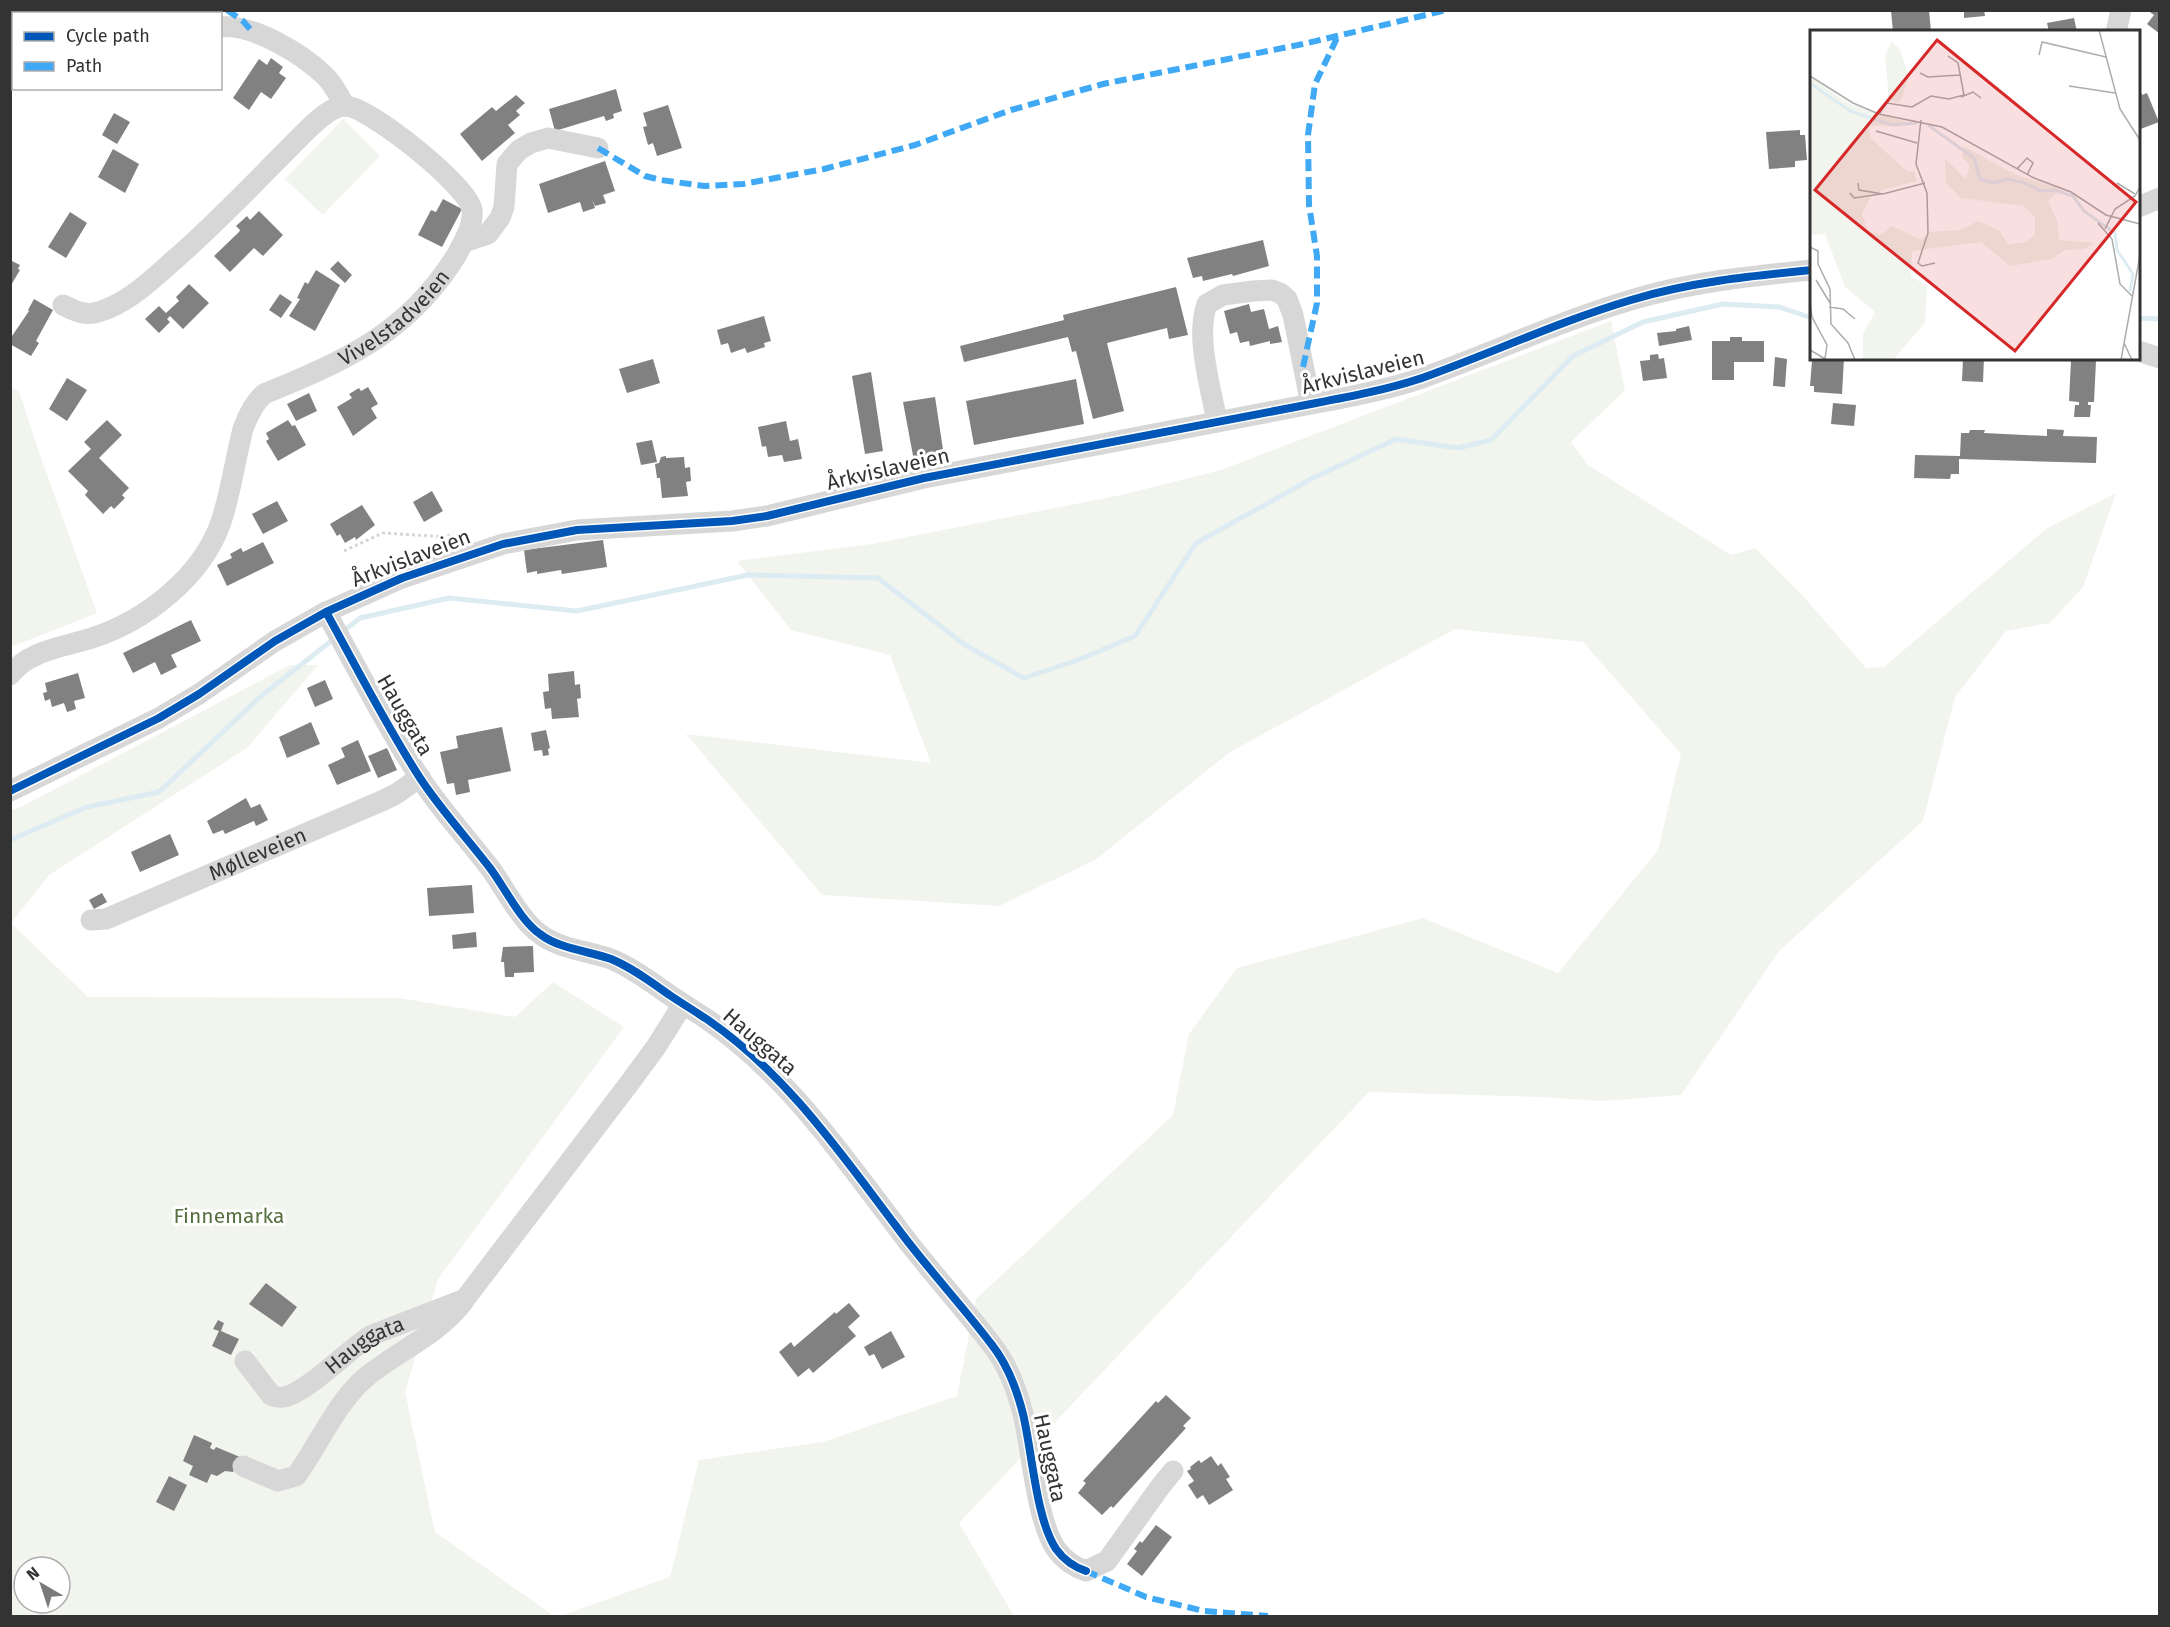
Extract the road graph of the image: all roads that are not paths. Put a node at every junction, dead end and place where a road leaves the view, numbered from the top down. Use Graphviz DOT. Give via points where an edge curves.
graph roads {
  1 [pos="2121,10"];
  2 [pos="222,27"];
  3 [pos="2116,30"];
  4 [pos="345,106"];
  5 [pos="598,148"];
  6 [pos="2160,198"];
  7 [pos="2140,207"];
  8 [pos="464,242"];
  9 [pos="1810,270"];
  10 [pos="63,306"];
  11 [pos="2140,351"];
  12 [pos="2160,358"];
  13 [pos="1311,404"];
  14 [pos="1216,422"];
  15 [pos="333,625"];
  16 [pos="10,675"];
  17 [pos="420,777"];
  18 [pos="12,788"];
  19 [pos="91,920"];
  20 [pos="683,1004"];
  21 [pos="465,1299"];
  22 [pos="245,1361"];
  23 [pos="243,1466"];
  24 [pos="1173,1472"];
  1 -- 3 [label="street"];
  2 -- 4 [label="street" via="251,30 281,45 325,76"];
  4 -- 8 [label="street, Vivelstadveien" via="360,110 407,141 458,185 472,208"];
  4 -- 10 [label="street" via="326,113 189,248 142,288 99,312 81,313"];
  5 -- 8 [label="street" via="548,138 519,150 507,164 500,218 488,234"];
  6 -- 7 [label="street"];
  8 -- 16 [label="street, Vivelstadveien" via="425,297 389,331 358,352 260,398 243,429 220,525 193,571 169,594 142,615 94,638 33,656"];
  9 -- 13 [label="street, Årkvislaveien" via="1742,276 1634,299 1420,378"];
  11 -- 12 [label="street"];
  13 -- 14 [label="street, Årkvislaveien"];
  13 -- 14 [label="street" via="1287,299 1272,290 1223,295 1207,304 1202,322"];
  14 -- 15 [label="street, Årkvislaveien" via="924,478 732,522 577,530 512,542 402,578"];
  15 -- 17 [label="street, Hauggata"];
  15 -- 18 [label="street, Årkvislaveien" via="275,641 159,718"];
  17 -- 19 [label="street, Mølleveien" via="384,800 106,919"];
  17 -- 20 [label="street, Hauggata" via="540,935 630,967"];
  20 -- 21 [label="street" via="628,1085"];
  20 -- 24 [label="street, Hauggata" via="750,1052 802,1105 994,1348 1021,1405 1048,1533 1066,1561 1086,1571 1107,1561"];
  21 -- 22 [label="street, Hauggata" via="372,1335 304,1388 284,1397 271,1395"];
  21 -- 23 [label="street" via="442,1326 360,1383 296,1476 278,1481"];
}
